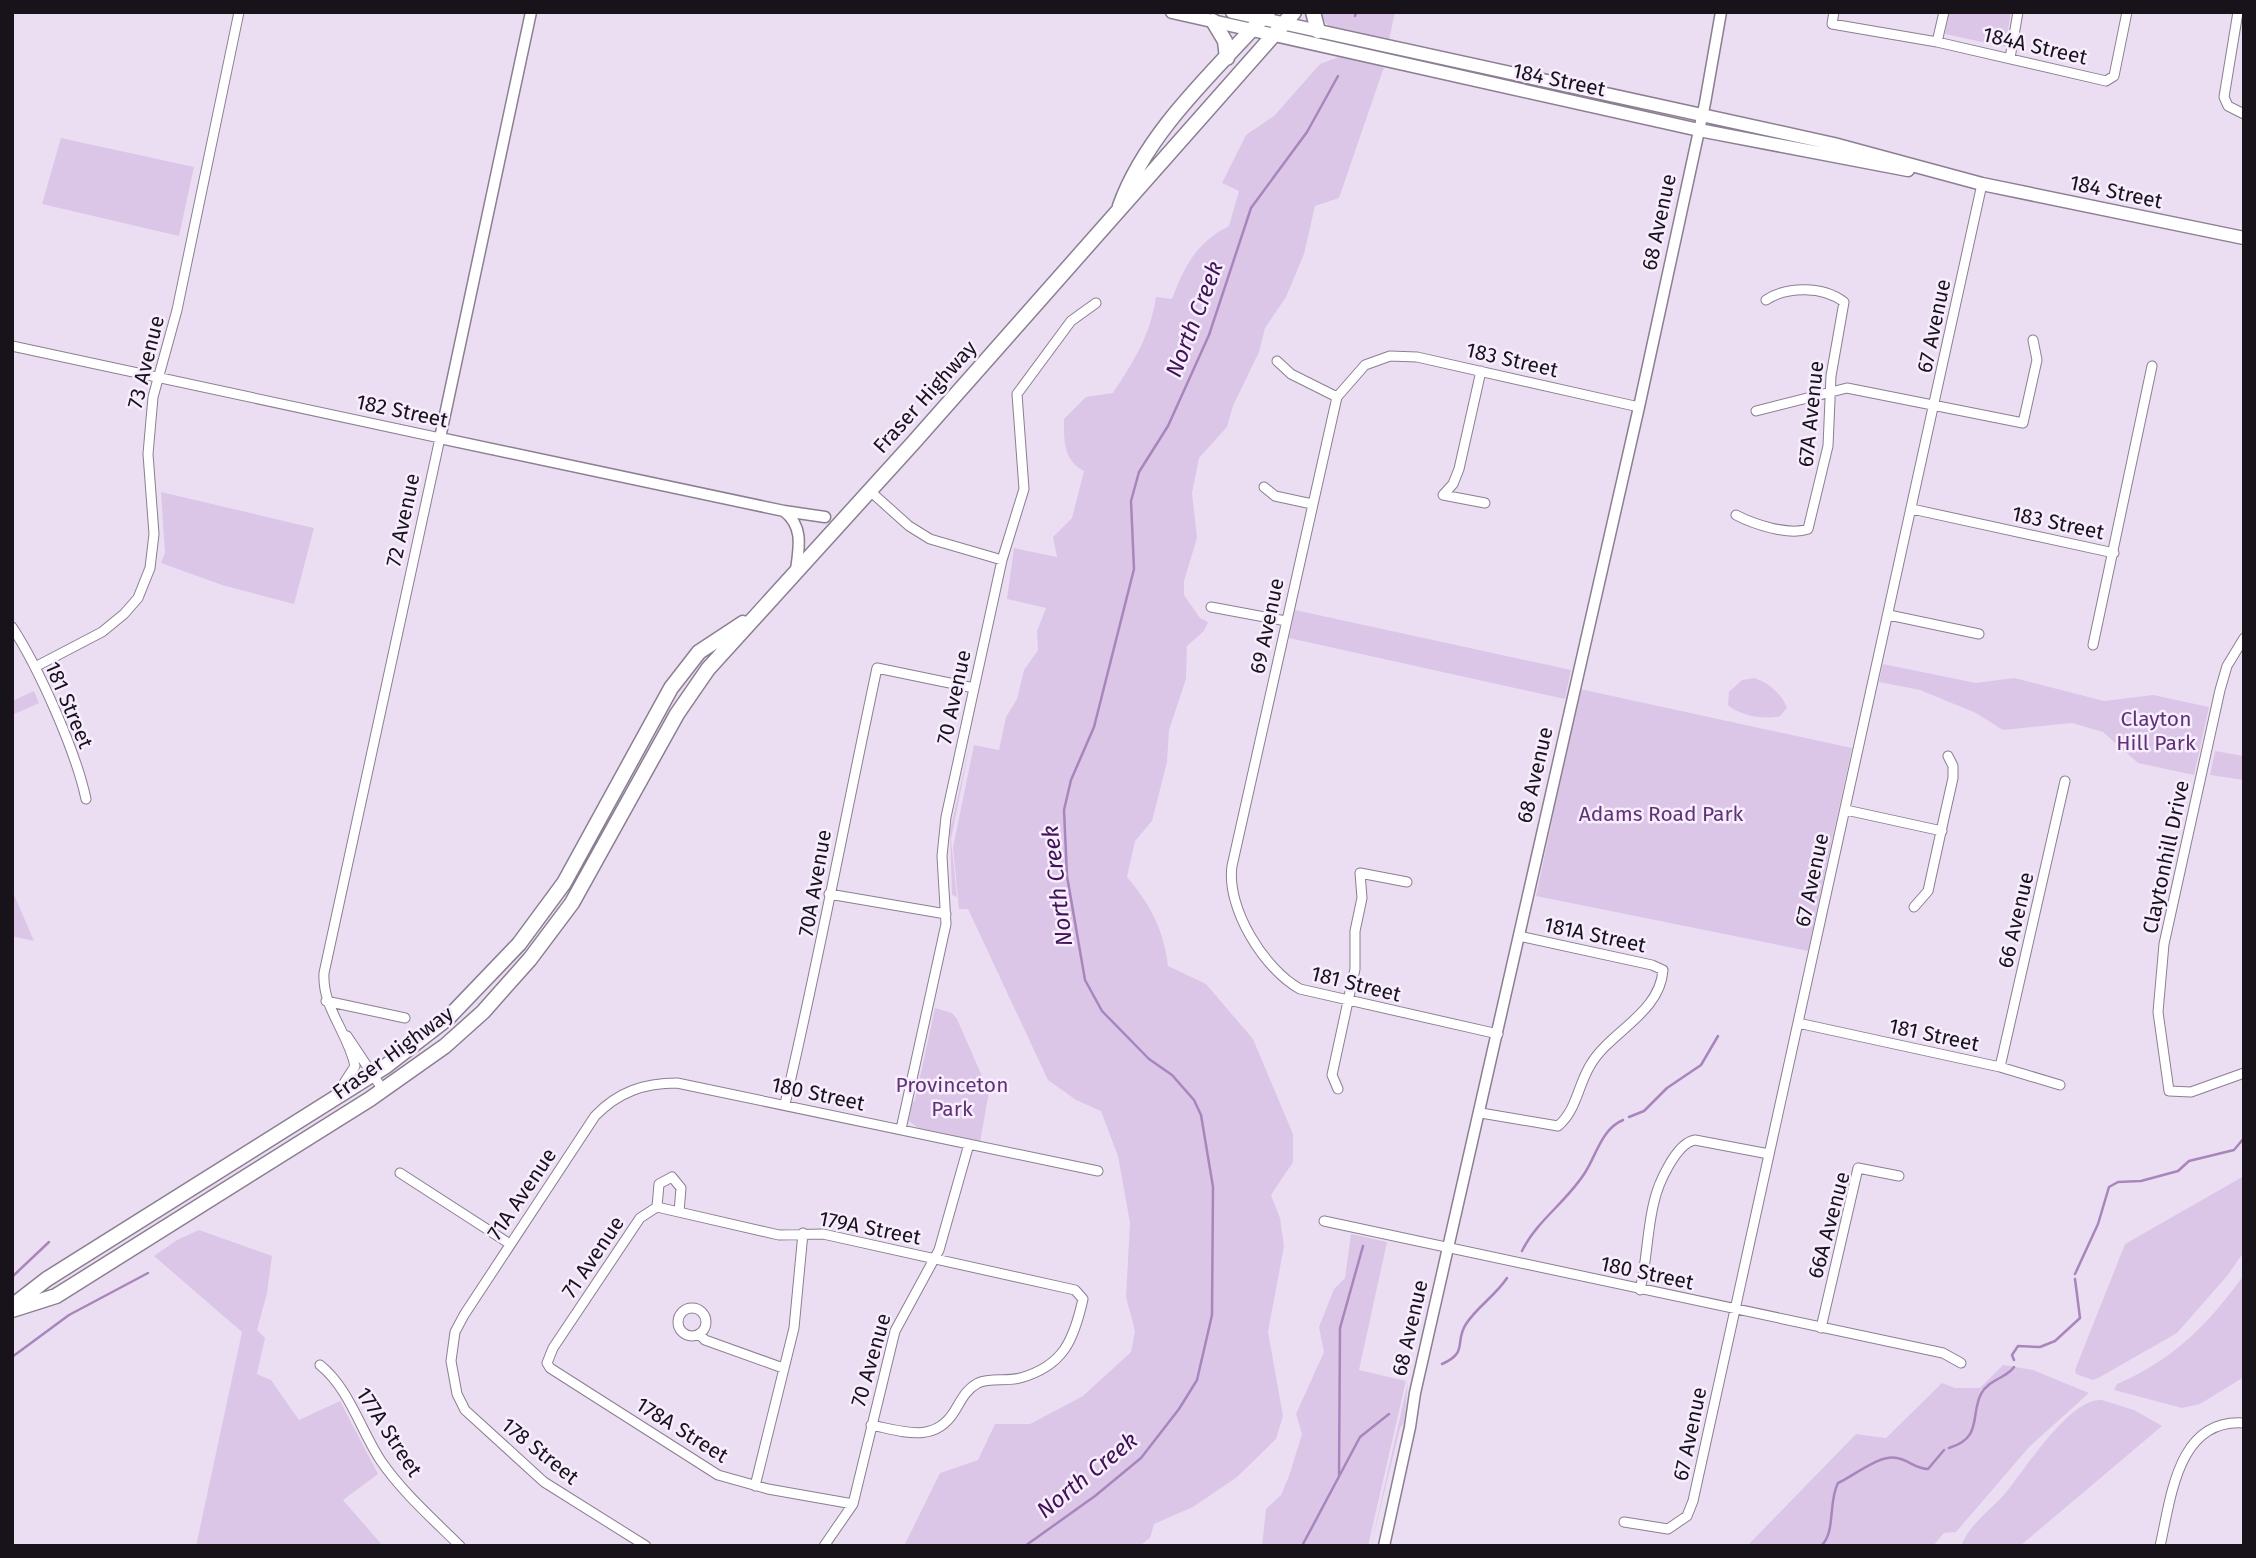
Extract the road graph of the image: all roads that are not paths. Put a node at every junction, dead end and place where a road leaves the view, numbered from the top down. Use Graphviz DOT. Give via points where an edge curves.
graph roads {
  1 [pos="239,12"];
  2 [pos="531,12"];
  3 [pos="1172,12"];
  4 [pos="1232,12"];
  5 [pos="1313,12"];
  6 [pos="1721,12"];
  7 [pos="1834,12"];
  8 [pos="1944,12"];
  9 [pos="2018,12"];
  10 [pos="2127,12"];
  11 [pos="2238,12"];
  12 [pos="1261,20"];
  13 [pos="1213,21"];
  14 [pos="1284,24"];
  15 [pos="1318,31"];
  16 [pos="1937,43"];
  17 [pos="1227,58"];
  18 [pos="2010,58"];
  19 [pos="1530,78"];
  20 [pos="1509,89"];
  21 [pos="2240,113"];
  22 [pos="1702,115"];
  23 [pos="1699,130"];
  24 [pos="1940,174"];
  25 [pos="1982,184"];
  26 [pos="1118,211"];
  27 [pos="2244,238"];
  28 [pos="1766,300"];
  29 [pos="1096,303"];
  30 [pos="2033,340"];
  31 [pos="12,345"];
  32 [pos="1377,360"];
  33 [pos="1277,361"];
  34 [pos="2152,366"];
  35 [pos="1481,370"];
  36 [pos="159,378"];
  37 [pos="1831,390"];
  38 [pos="1337,397"];
  39 [pos="1934,406"];
  40 [pos="1639,407"];
  41 [pos="1756,411"];
  42 [pos="440,438"];
  43 [pos="1264,487"];
  44 [pos="870,491"];
  45 [pos="1485,503"];
  46 [pos="1312,504"];
  47 [pos="1912,509"];
  48 [pos="784,511"];
  49 [pos="1736,515"];
  50 [pos="825,517"];
  51 [pos="2114,553"];
  52 [pos="1002,560"];
  53 [pos="796,570"];
  54 [pos="1211,607"];
  55 [pos="761,609"];
  56 [pos="1889,615"];
  57 [pos="1286,621"];
  58 [pos="12,628"];
  59 [pos="1979,634"];
  60 [pos="2244,638"];
  61 [pos="2093,645"];
  62 [pos="35,667"];
  63 [pos="974,688"];
  64 [pos="1948,756"];
  65 [pos="2065,781"];
  66 [pos="86,799"];
  67 [pos="1846,810"];
  68 [pos="1942,831"];
  69 [pos="1407,882"];
  70 [pos="829,894"];
  71 [pos="1913,907"];
  72 [pos="946,914"];
  73 [pos="1239,916"];
  74 [pos="1519,936"];
  75 [pos="326,1001"];
  76 [pos="1348,1002"];
  77 [pos="405,1018"];
  78 [pos="1798,1023"];
  79 [pos="344,1032"];
  80 [pos="1498,1034"];
  81 [pos="2000,1067"];
  82 [pos="373,1073"];
  83 [pos="2244,1073"];
  84 [pos="2060,1085"];
  85 [pos="695,1087"];
  86 [pos="1338,1088"];
  87 [pos="383,1090"];
  88 [pos="336,1096"];
  89 [pos="785,1104"];
  90 [pos="1481,1113"];
  91 [pos="901,1129"];
  92 [pos="969,1144"];
  93 [pos="1769,1154"];
  94 [pos="1098,1171"];
  95 [pos="400,1173"];
  96 [pos="1899,1176"];
  97 [pos="657,1207"];
  98 [pos="679,1212"];
  99 [pos="1324,1221"];
  100 [pos="803,1233"];
  101 [pos="510,1244"];
  102 [pos="1448,1248"];
  103 [pos="934,1258"];
  104 [pos="1640,1290"];
  105 [pos="12,1308"];
  106 [pos="1734,1310"];
  107 [pos="1821,1328"];
  108 [pos="699,1334"];
  109 [pos="547,1363"];
  110 [pos="1961,1363"];
  111 [pos="320,1365"];
  112 [pos="783,1368"];
  113 [pos="457,1394"];
  114 [pos="2244,1423"];
  115 [pos="871,1425"];
  116 [pos="755,1486"];
  117 [pos="853,1504"];
  118 [pos="1624,1522"];
  119 [pos="460,1546"];
  120 [pos="646,1546"];
  121 [pos="824,1546"];
  122 [pos="1384,1546"];
  123 [pos="2160,1546"];
  1 -- 36 [label="street, 73 Avenue"];
  2 -- 42 [label="street, 72 Avenue"];
  3 -- 13 [label="main road, 184 Street"];
  4 -- 12 [label="main road, 184 Street"];
  5 -- 15 [label="main road"];
  6 -- 22 [label="street, 68 Avenue"];
  7 -- 16 [label="street, 184A Street" via="1832,24"];
  8 -- 16 [label="street"];
  9 -- 18 [label="street"];
  10 -- 18 [label="street, 184A Street" via="2117,67 2106,81"];
  11 -- 21 [label="street" via="2224,97"];
  12 -- 13 [label="main road, 184 Street"];
  12 -- 14 [label="main road, 184 Street"];
  12 -- 17 [label="main road, Fraser Highway"];
  13 -- 17 [label="main road" via="1225,41"];
  14 -- 15 [label="main road, 184 Street"];
  14 -- 20 [label="main road, 184 Street"];
  14 -- 26 [label="main road, Fraser Highway"];
  15 -- 19 [label="main road, 184 Street"];
  16 -- 18 [label="street, 184A Street"];
  17 -- 26 [label="main road, Fraser Highway" via="1139,164"];
  19 -- 20 [label="main road"];
  19 -- 22 [label="main road, 184 Street"];
  20 -- 23 [label="main road, 184 Street"];
  22 -- 23 [label="street, 68 Avenue"];
  22 -- 24 [label="main road, 184 Street"];
  23 -- 24 [label="main road, 184 Street"];
  23 -- 40 [label="street, 68 Avenue"];
  24 -- 25 [label="main road, 184 Street"];
  25 -- 27 [label="main road, 184 Street"];
  25 -- 39 [label="street, 67 Avenue"];
  26 -- 44 [label="main road, Fraser Highway"];
  28 -- 37 [label="street, 67A Avenue" via="1787,291 1808,290 1841,299 1845,307"];
  29 -- 52 [label="street, 70 Avenue" via="1071,321 1017,394 1024,489"];
  30 -- 39 [label="street" via="2037,360 2023,423"];
  31 -- 36 [label="street, 182 Street"];
  32 -- 35 [label="street, 183 Street" via="1404,355"];
  32 -- 38 [label="street, 69 Avenue" via="1356,373"];
  33 -- 38 [label="street" via="1291,374"];
  34 -- 51 [label="street"];
  35 -- 40 [label="street, 183 Street"];
  35 -- 45 [label="street" via="1459,469 1443,495"];
  36 -- 42 [label="street, 182 Street"];
  36 -- 62 [label="street, 73 Avenue" via="148,443 154,554 143,587 132,607 102,632"];
  37 -- 39 [label="street" via="1852,388"];
  37 -- 41 [label="street"];
  37 -- 49 [label="street, 67A Avenue" via="1828,446 1811,524 1798,531"];
  38 -- 46 [label="street, 69 Avenue"];
  39 -- 47 [label="street, 67 Avenue"];
  40 -- 74 [label="street, 68 Avenue"];
  42 -- 48 [label="street, 182 Street"];
  42 -- 75 [label="street, 72 Avenue" via="324,973"];
  43 -- 46 [label="street" via="1275,496"];
  44 -- 52 [label="street" via="909,526 930,538"];
  44 -- 53 [label="main road, Fraser Highway"];
  46 -- 57 [label="street, 69 Avenue"];
  47 -- 51 [label="street, 183 Street"];
  47 -- 56 [label="street, 67 Avenue"];
  48 -- 50 [label="street, 182 Street"];
  48 -- 53 [label="street" via="797,526"];
  51 -- 61 [label="street"];
  52 -- 63 [label="street, 70 Avenue"];
  53 -- 55 [label="main road, Fraser Highway"];
  54 -- 57 [label="street"];
  55 -- 82 [label="main road, Fraser Highway" via="699,652 671,688 564,883 520,944 436,1028"];
  55 -- 87 [label="main road, Fraser Highway" via="690,693 584,885 543,943 483,1012"];
  56 -- 59 [label="street"];
  56 -- 67 [label="street, 67 Avenue"];
  57 -- 73 [label="street, 69 Avenue" via="1232,866 1231,888"];
  58 -- 62 [label="street, 181 Street"];
  60 -- 83 [label="street, Claytonhill Drive" via="2227,666 2220,690 2164,944 2158,1012 2169,1091 2191,1092"];
  62 -- 66 [label="street, 181 Street" via="82,778"];
  63 -- 70 [label="street, 70A Avenue" via="877,668"];
  63 -- 72 [label="street, 70 Avenue" via="942,837"];
  64 -- 68 [label="street" via="1953,778"];
  65 -- 81 [label="street, 66 Avenue"];
  67 -- 68 [label="street"];
  67 -- 78 [label="street, 67 Avenue"];
  68 -- 71 [label="street" via="1928,891"];
  69 -- 76 [label="street" via="1360,873 1363,898"];
  70 -- 72 [label="street"];
  70 -- 89 [label="street, 70A Avenue"];
  72 -- 91 [label="street, 70 Avenue"];
  73 -- 76 [label="street, 181 Street" via="1288,982"];
  74 -- 80 [label="street, 68 Avenue"];
  74 -- 90 [label="street, 181A Street" via="1652,965 1663,970 1662,985 1591,1063 1567,1119 1558,1126"];
  75 -- 77 [label="street"];
  75 -- 79 [label="street, 72 Avenue"];
  76 -- 80 [label="street, 181 Street"];
  76 -- 86 [label="street" via="1332,1075"];
  78 -- 81 [label="street, 181 Street"];
  78 -- 93 [label="street, 67 Avenue"];
  79 -- 82 [label="street, 72 Avenue"];
  79 -- 88 [label="street, 72 Avenue" via="355,1066"];
  80 -- 90 [label="street, 68 Avenue"];
  81 -- 84 [label="street, 181 Street"];
  82 -- 87 [label="street, 72 Avenue"];
  82 -- 88 [label="main road, Fraser Highway"];
  85 -- 89 [label="street, 180 Street"];
  85 -- 101 [label="street, 71A Avenue" via="651,1084 608,1102"];
  87 -- 105 [label="main road, Fraser Highway" via="55,1296"];
  88 -- 105 [label="main road, Fraser Highway" via="47,1279"];
  89 -- 91 [label="street, 180 Street"];
  90 -- 102 [label="street, 68 Avenue"];
  91 -- 92 [label="street, 180 Street"];
  92 -- 94 [label="street, 180 Street"];
  92 -- 103 [label="street, 70 Avenue"];
  93 -- 104 [label="street" via="1688,1142 1680,1149 1654,1202"];
  93 -- 106 [label="street, 67 Avenue"];
  95 -- 101 [label="street"];
  96 -- 107 [label="street, 66A Avenue" via="1858,1168"];
  97 -- 98 [label="street, 179A Street"];
  97 -- 98 [label="street, 71 Avenue" via="659,1184 672,1177 680,1184"];
  97 -- 109 [label="street, 71 Avenue" via="640,1218 552,1348"];
  98 -- 100 [label="street, 179A Street" via="779,1235"];
  99 -- 102 [label="street, 180 Street"];
  100 -- 103 [label="street, 179A Street"];
  100 -- 112 [label="street" via="794,1328"];
  101 -- 113 [label="street, 71A Avenue" via="456,1332 451,1361"];
  102 -- 104 [label="street, 180 Street"];
  102 -- 122 [label="street, 68 Avenue"];
  103 -- 115 [label="street, 70 Avenue" via="895,1331"];
  103 -- 115 [label="street, 179A Street" via="1075,1290 1083,1299 1073,1340 1060,1356 1020,1379 981,1381 971,1387 935,1431 920,1434"];
  104 -- 106 [label="street, 180 Street"];
  106 -- 107 [label="street, 180 Street"];
  106 -- 118 [label="street, 67 Avenue" via="1687,1516 1668,1529"];
  107 -- 110 [label="street, 180 Street" via="1943,1353"];
  108 -- 112 [label="street"];
  109 -- 116 [label="street, 178A Street" via="718,1475"];
  111 -- 119 [label="street, 177A Street" via="335,1379 366,1437 398,1483"];
  112 -- 116 [label="street"];
  113 -- 120 [label="street, 178 Street" via="477,1422 536,1475"];
  114 -- 123 [label="street" via="2206,1433 2182,1457"];
  115 -- 117 [label="street, 70 Avenue"];
  116 -- 117 [label="street, 178A Street"];
  117 -- 121 [label="street, 70 Avenue"];
}
